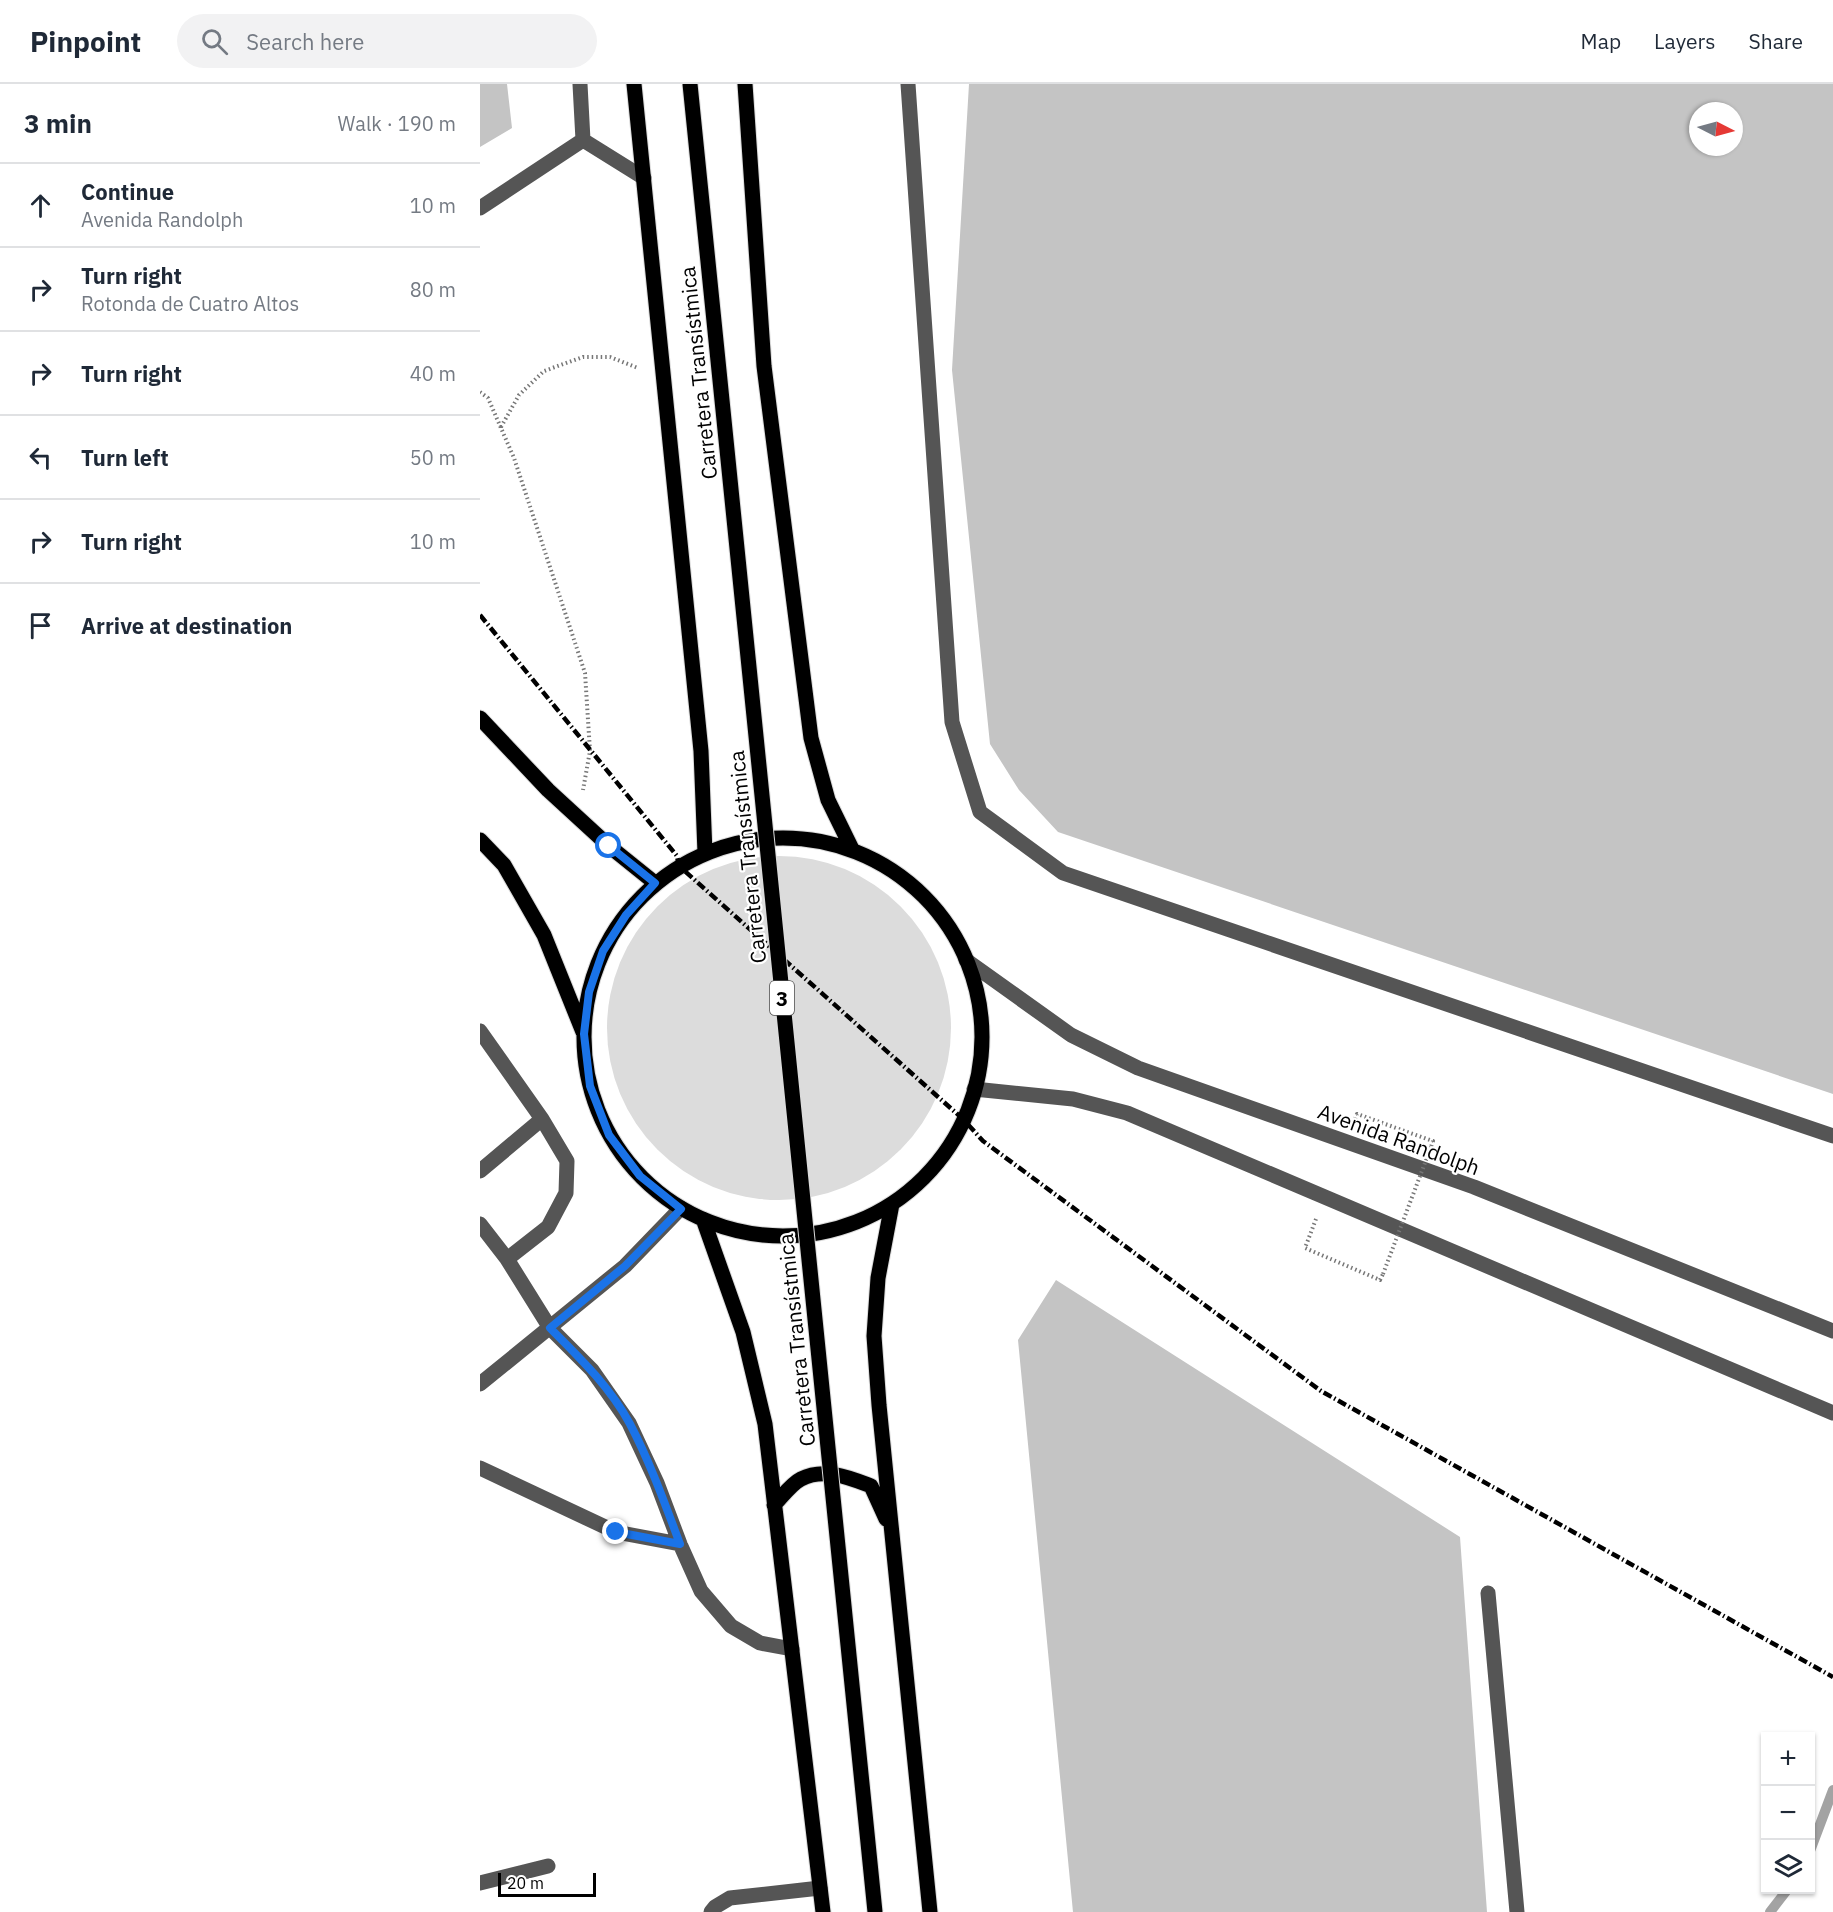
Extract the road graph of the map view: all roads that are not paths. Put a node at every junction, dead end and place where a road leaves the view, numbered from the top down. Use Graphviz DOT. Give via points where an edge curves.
graph roads {
  1 [pos="580,84"];
  2 [pos="634,84"];
  3 [pos="690,84"];
  4 [pos="745,84"];
  5 [pos="908,84"];
  6 [pos="583,140"];
  7 [pos="644,178"];
  8 [pos="480,208"];
  9 [pos="480,718"];
  10 [pos="480,840"];
  11 [pos="852,849"];
  12 [pos="705,853"];
  13 [pos="655,883"];
  14 [pos="966,960"];
  15 [pos="584,1034"];
  16 [pos="483,1041"];
  17 [pos="974,1089"];
  18 [pos="542,1119"];
  19 [pos="1833,1136"];
  20 [pos="480,1171"];
  21 [pos="892,1204"];
  22 [pos="681,1209"];
  23 [pos="703,1219"];
  24 [pos="480,1224"];
  25 [pos="507,1259"];
  26 [pos="550,1328"];
  27 [pos="1833,1331"];
  28 [pos="480,1384"];
  29 [pos="1833,1413"];
  30 [pos="480,1468"];
  31 [pos="774,1505"];
  32 [pos="891,1529"];
  33 [pos="680,1544"];
  34 [pos="1488,1593"];
  35 [pos="792,1650"];
  36 [pos="548,1866"];
  37 [pos="480,1883"];
  38 [pos="820,1888"];
  39 [pos="711,1912"];
  40 [pos="823,1912"];
  41 [pos="875,1912"];
  42 [pos="930,1912"];
  43 [pos="1517,1912"];
  1 -- 6 [label="street"];
  2 -- 7 [label="main road"];
  3 -- 41 [label="main road, Carretera Transístmica / 3, bridge"];
  4 -- 11 [label="main road" via="764,366 811,738 828,800"];
  5 -- 19 [label="street" via="952,722 980,812 1063,873"];
  6 -- 7 [label="street"];
  6 -- 8 [label="street"];
  7 -- 12 [label="main road" via="701,751"];
  9 -- 13 [label="main road" via="548,790"];
  10 -- 15 [label="main road" via="504,865 544,935"];
  11 -- 12 [label="main road" via="815,839 778,837 741,841"];
  11 -- 14 [label="main road" via="888,867 921,892 947,924"];
  12 -- 13 [label="main road"];
  13 -- 15 [label="main road" via="626,915 603,951 589,992"];
  14 -- 17 [label="main road" via="979,1002 981,1046"];
  14 -- 27 [label="street, Avenida Randolph" via="1071,1035 1138,1068 1474,1187"];
  15 -- 22 [label="main road" via="590,1086 609,1135 640,1176"];
  16 -- 18 [label="street"];
  17 -- 21 [label="main road" via="964,1120 945,1152 921,1181"];
  17 -- 29 [label="street" via="1073,1099 1127,1113"];
  18 -- 20 [label="street"];
  18 -- 25 [label="street" via="567,1161 566,1193 548,1227"];
  21 -- 23 [label="main road" via="852,1224 809,1235 765,1236"];
  21 -- 32 [label="main road" via="878,1278 874,1335"];
  22 -- 23 [label="main road"];
  22 -- 26 [label="street" via="625,1266"];
  23 -- 31 [label="main road" via="746,1344 765,1424"];
  24 -- 25 [label="street"];
  25 -- 26 [label="street"];
  26 -- 28 [label="street"];
  26 -- 33 [label="street" via="592,1370 629,1423"];
  30 -- 33 [label="street" via="616,1532"];
  31 -- 32 [label="main road" via="801,1479 822,1474 845,1477 871,1486"];
  31 -- 35 [label="main road"];
  32 -- 42 [label="main road"];
  33 -- 35 [label="street" via="701,1591 731,1626 760,1643"];
  34 -- 43 [label="street"];
  35 -- 38 [label="main road"];
  36 -- 37 [label="street"];
  38 -- 39 [label="street" via="730,1898"];
  38 -- 40 [label="main road"];
}
